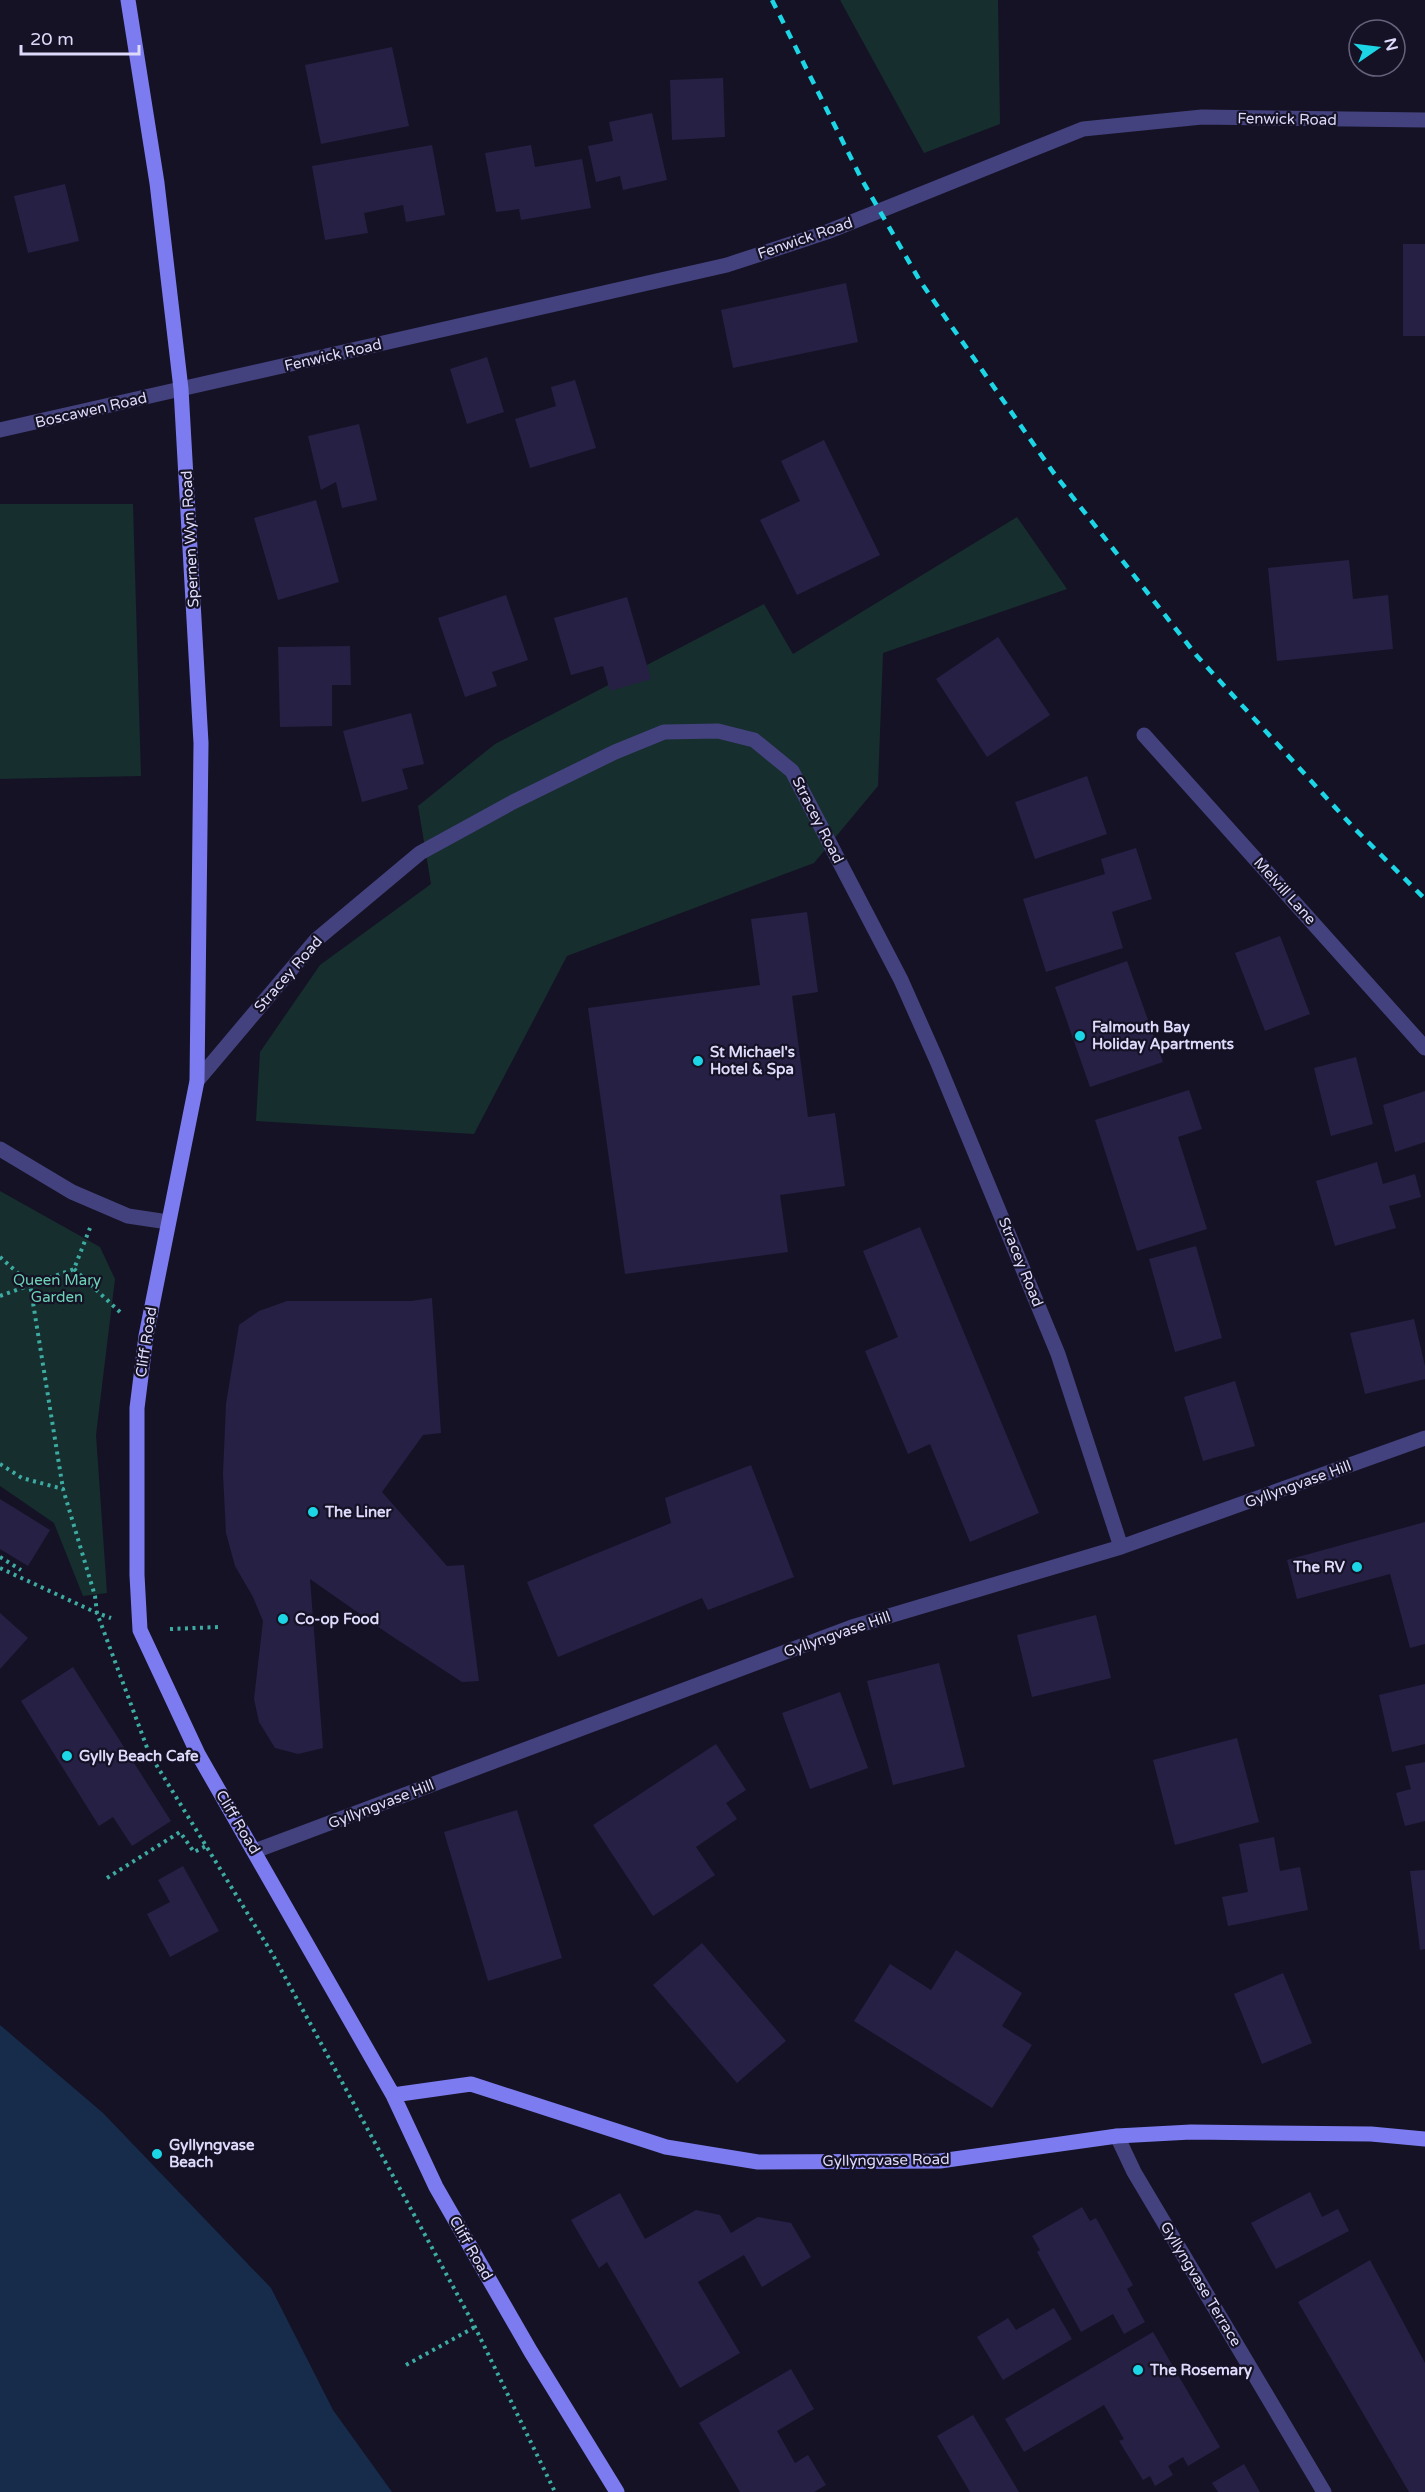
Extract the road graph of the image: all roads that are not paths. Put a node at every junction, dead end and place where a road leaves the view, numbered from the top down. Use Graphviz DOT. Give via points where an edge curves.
graph roads {
  1 [pos="128,0"];
  2 [pos="1425,120"];
  3 [pos="182,389"];
  4 [pos="0,430"];
  5 [pos="1144,735"];
  6 [pos="1425,1048"];
  7 [pos="197,1081"];
  8 [pos="0,1149"];
  9 [pos="168,1222"];
  10 [pos="1425,1438"];
  11 [pos="1121,1547"];
  12 [pos="255,1851"];
  13 [pos="393,2095"];
  14 [pos="1116,2136"];
  15 [pos="1425,2139"];
  16 [pos="617,2492"];
  17 [pos="1324,2492"];
  1 -- 3 [label="street, Spernen Wyn Road" via="157,183"];
  2 -- 3 [label="street, Fenwick Road" via="1202,117 1083,129 827,232 727,265"];
  3 -- 4 [label="street, Boscawen Road"];
  3 -- 7 [label="street, Spernen Wyn Road" via="201,743"];
  5 -- 6 [label="street, Melvill Lane"];
  7 -- 9 [label="street, Cliff Road"];
  7 -- 11 [label="street, Stracey Road" via="316,940 420,853 513,802 664,732 718,731 754,740 792,771 901,980 1058,1354"];
  8 -- 9 [label="street" via="72,1192 128,1216"];
  9 -- 12 [label="street, Cliff Road" via="137,1408 140,1630 198,1754"];
  10 -- 11 [label="street, Gyllyngvase Hill"];
  11 -- 12 [label="street, Gyllyngvase Hill" via="852,1627"];
  12 -- 13 [label="street, Cliff Road"];
  13 -- 14 [label="street, Gyllyngvase Road" via="471,2084 666,2147 758,2162 940,2161"];
  13 -- 16 [label="street, Cliff Road" via="436,2187"];
  14 -- 15 [label="street, Gyllyngvase Road" via="1191,2132 1371,2133"];
  14 -- 17 [label="street, Gyllyngvase Terrace"];
}
